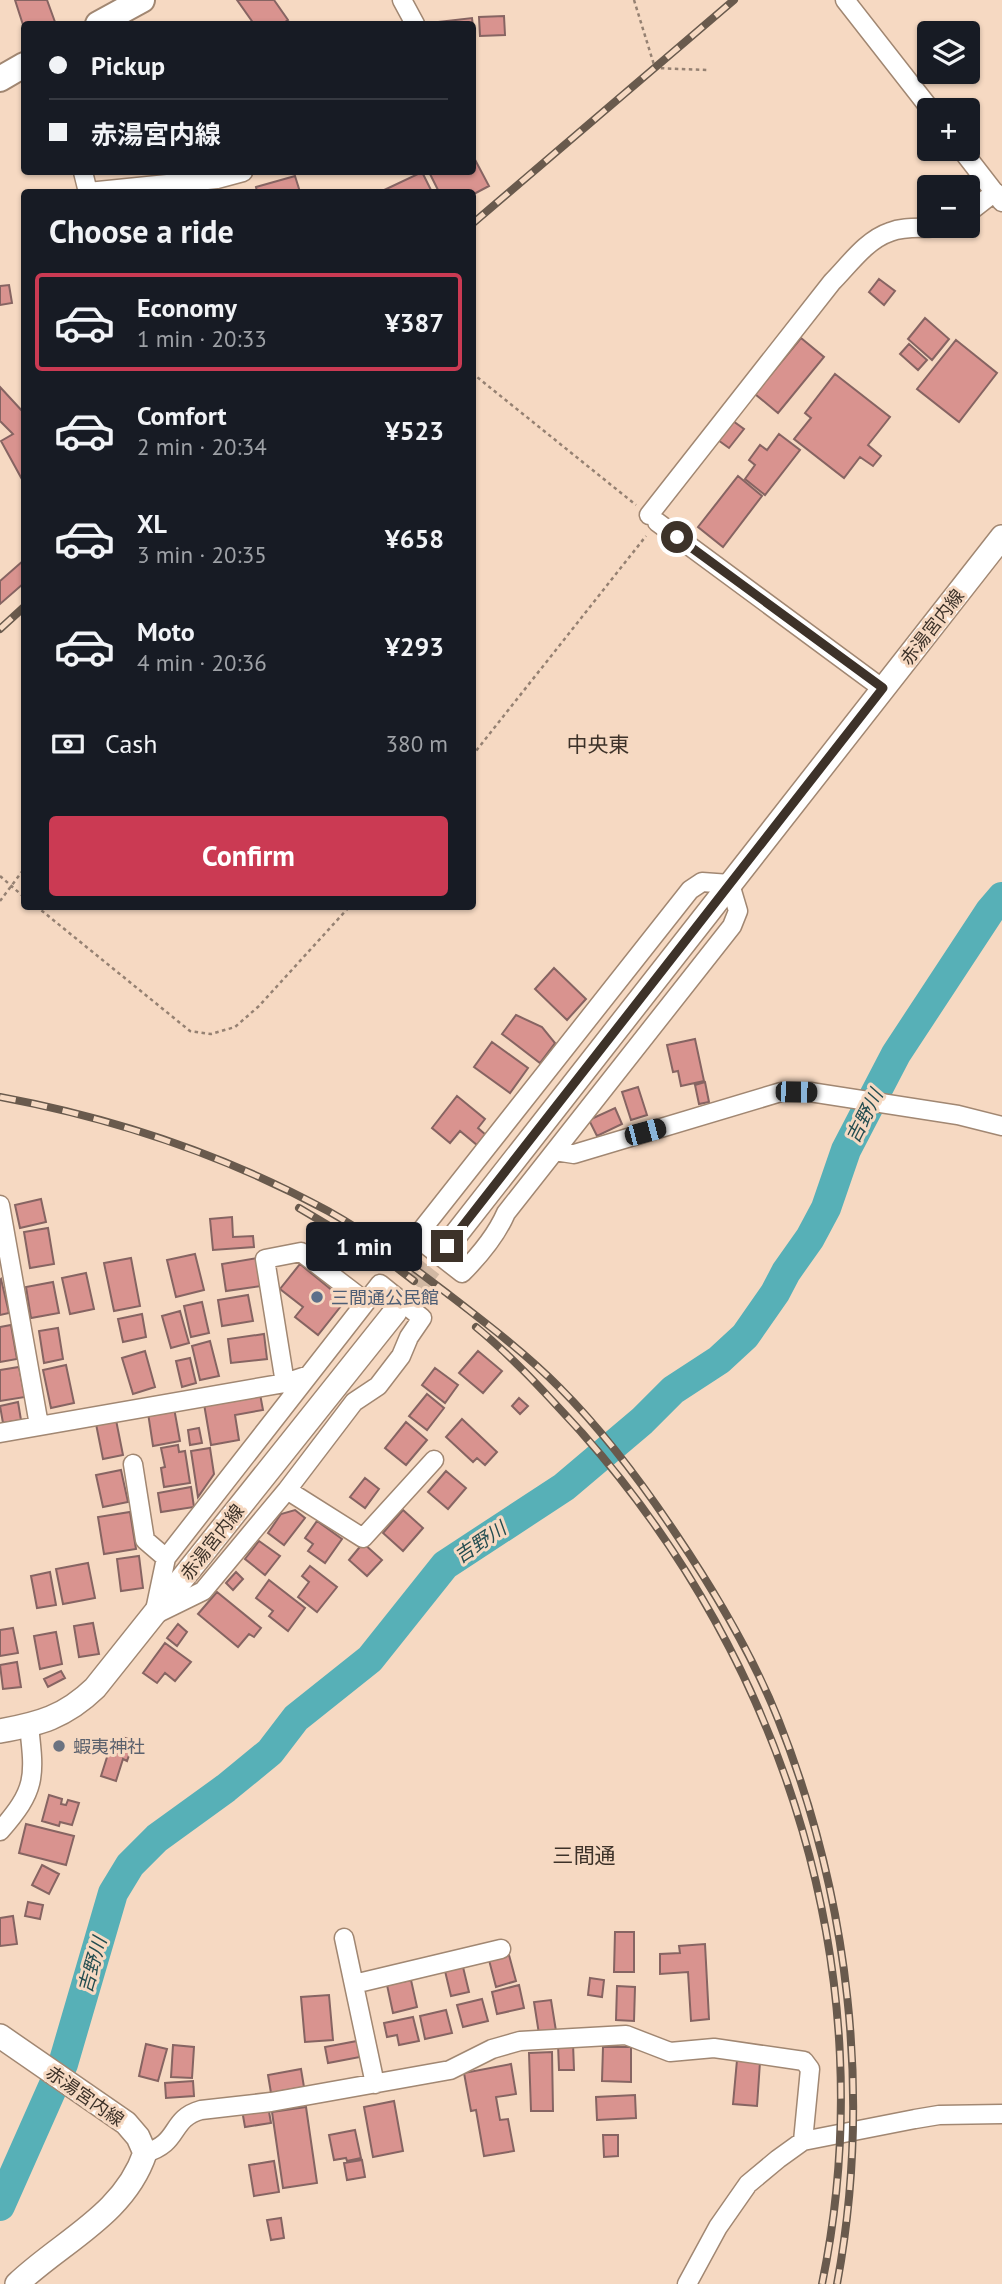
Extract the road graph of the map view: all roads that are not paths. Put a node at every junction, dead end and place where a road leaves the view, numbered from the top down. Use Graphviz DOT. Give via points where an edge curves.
graph roads {
  1 [pos="142,0"];
  2 [pos="402,0"];
  3 [pos="845,0"];
  4 [pos="104,21"];
  5 [pos="413,21"];
  6 [pos="21,67"];
  7 [pos="0,79"];
  8 [pos="922,98"];
  9 [pos="970,161"];
  10 [pos="232,175"];
  11 [pos="118,189"];
  12 [pos="998,197"];
  13 [pos="980,207"];
  14 [pos="917,230"];
  15 [pos="1002,537"];
  16 [pos="883,688"];
  17 [pos="730,884"];
  18 [pos="1002,1126"];
  19 [pos="555,1151"];
  20 [pos="0,1205"];
  21 [pos="447,1246"];
  22 [pos="365,1301"];
  23 [pos="395,1312"];
  24 [pos="309,1375"];
  25 [pos="285,1383"];
  26 [pos="39,1425"];
  27 [pos="0,1433"];
  28 [pos="433,1460"];
  29 [pos="133,1464"];
  30 [pos="286,1490"];
  31 [pos="166,1558"];
  32 [pos="154,1615"];
  33 [pos="29,1726"];
  34 [pos="0,1731"];
  35 [pos="0,1831"];
  36 [pos="344,1938"];
  37 [pos="501,1949"];
  38 [pos="354,1983"];
  39 [pos="2,2038"];
  40 [pos="375,2084"];
  41 [pos="1002,2114"];
  42 [pos="803,2141"];
  43 [pos="145,2153"];
  44 [pos="17,2284"];
  45 [pos="687,2284"];
  1 -- 4 [label="highway"];
  2 -- 5 [label="street"];
  3 -- 8 [label="street"];
  6 -- 7 [label="highway"];
  9 -- 12 [label="street"];
  10 -- 11 [label="street"];
  12 -- 13 [label="street"];
  14 -- 16 [label="street" via="890,232 864,248 832,282 653,519"];
  15 -- 16 [label="main road, 赤湯宮内線"];
  16 -- 17 [label="main road, 赤湯宮内線"];
  17 -- 19 [label="street" via="738,911 732,926"];
  17 -- 19 [label="street" via="702,882 690,890 416,1237 462,1273"];
  17 -- 21 [label="main road, 赤湯宮内線"];
  18 -- 19 [label="street" via="810,1092 781,1092 574,1154"];
  20 -- 26 [label="street"];
  22 -- 24 [label="street"];
  22 -- 25 [label="street" via="301,1252 265,1259"];
  22 -- 30 [label="street" via="380,1284 422,1318 401,1356 377,1386 354,1402"];
  23 -- 32 [label="main road, 赤湯宮内線"];
  24 -- 25 [label="street"];
  24 -- 31 [label="street"];
  25 -- 26 [label="street"];
  26 -- 27 [label="street"];
  28 -- 30 [label="street" via="363,1538"];
  29 -- 31 [label="street" via="145,1540"];
  30 -- 32 [label="street" via="203,1591"];
  31 -- 32 [label="street"];
  32 -- 33 [label="main road, 赤湯宮内線" via="78,1705"];
  33 -- 34 [label="main road, 赤湯宮内線"];
  33 -- 35 [label="street" via="31,1787"];
  36 -- 38 [label="street"];
  37 -- 38 [label="street"];
  38 -- 40 [label="street"];
  39 -- 43 [label="main road, 赤湯宮内線" via="126,2123"];
  40 -- 42 [label="street" via="450,2070 520,2041 625,2035 670,2052 714,2048 804,2061 810,2069"];
  40 -- 43 [label="street" via="190,2113 160,2149"];
  41 -- 42 [label="street" via="939,2115"];
  42 -- 45 [label="street" via="748,2184"];
  43 -- 44 [label="main road" via="124,2195"];
}
